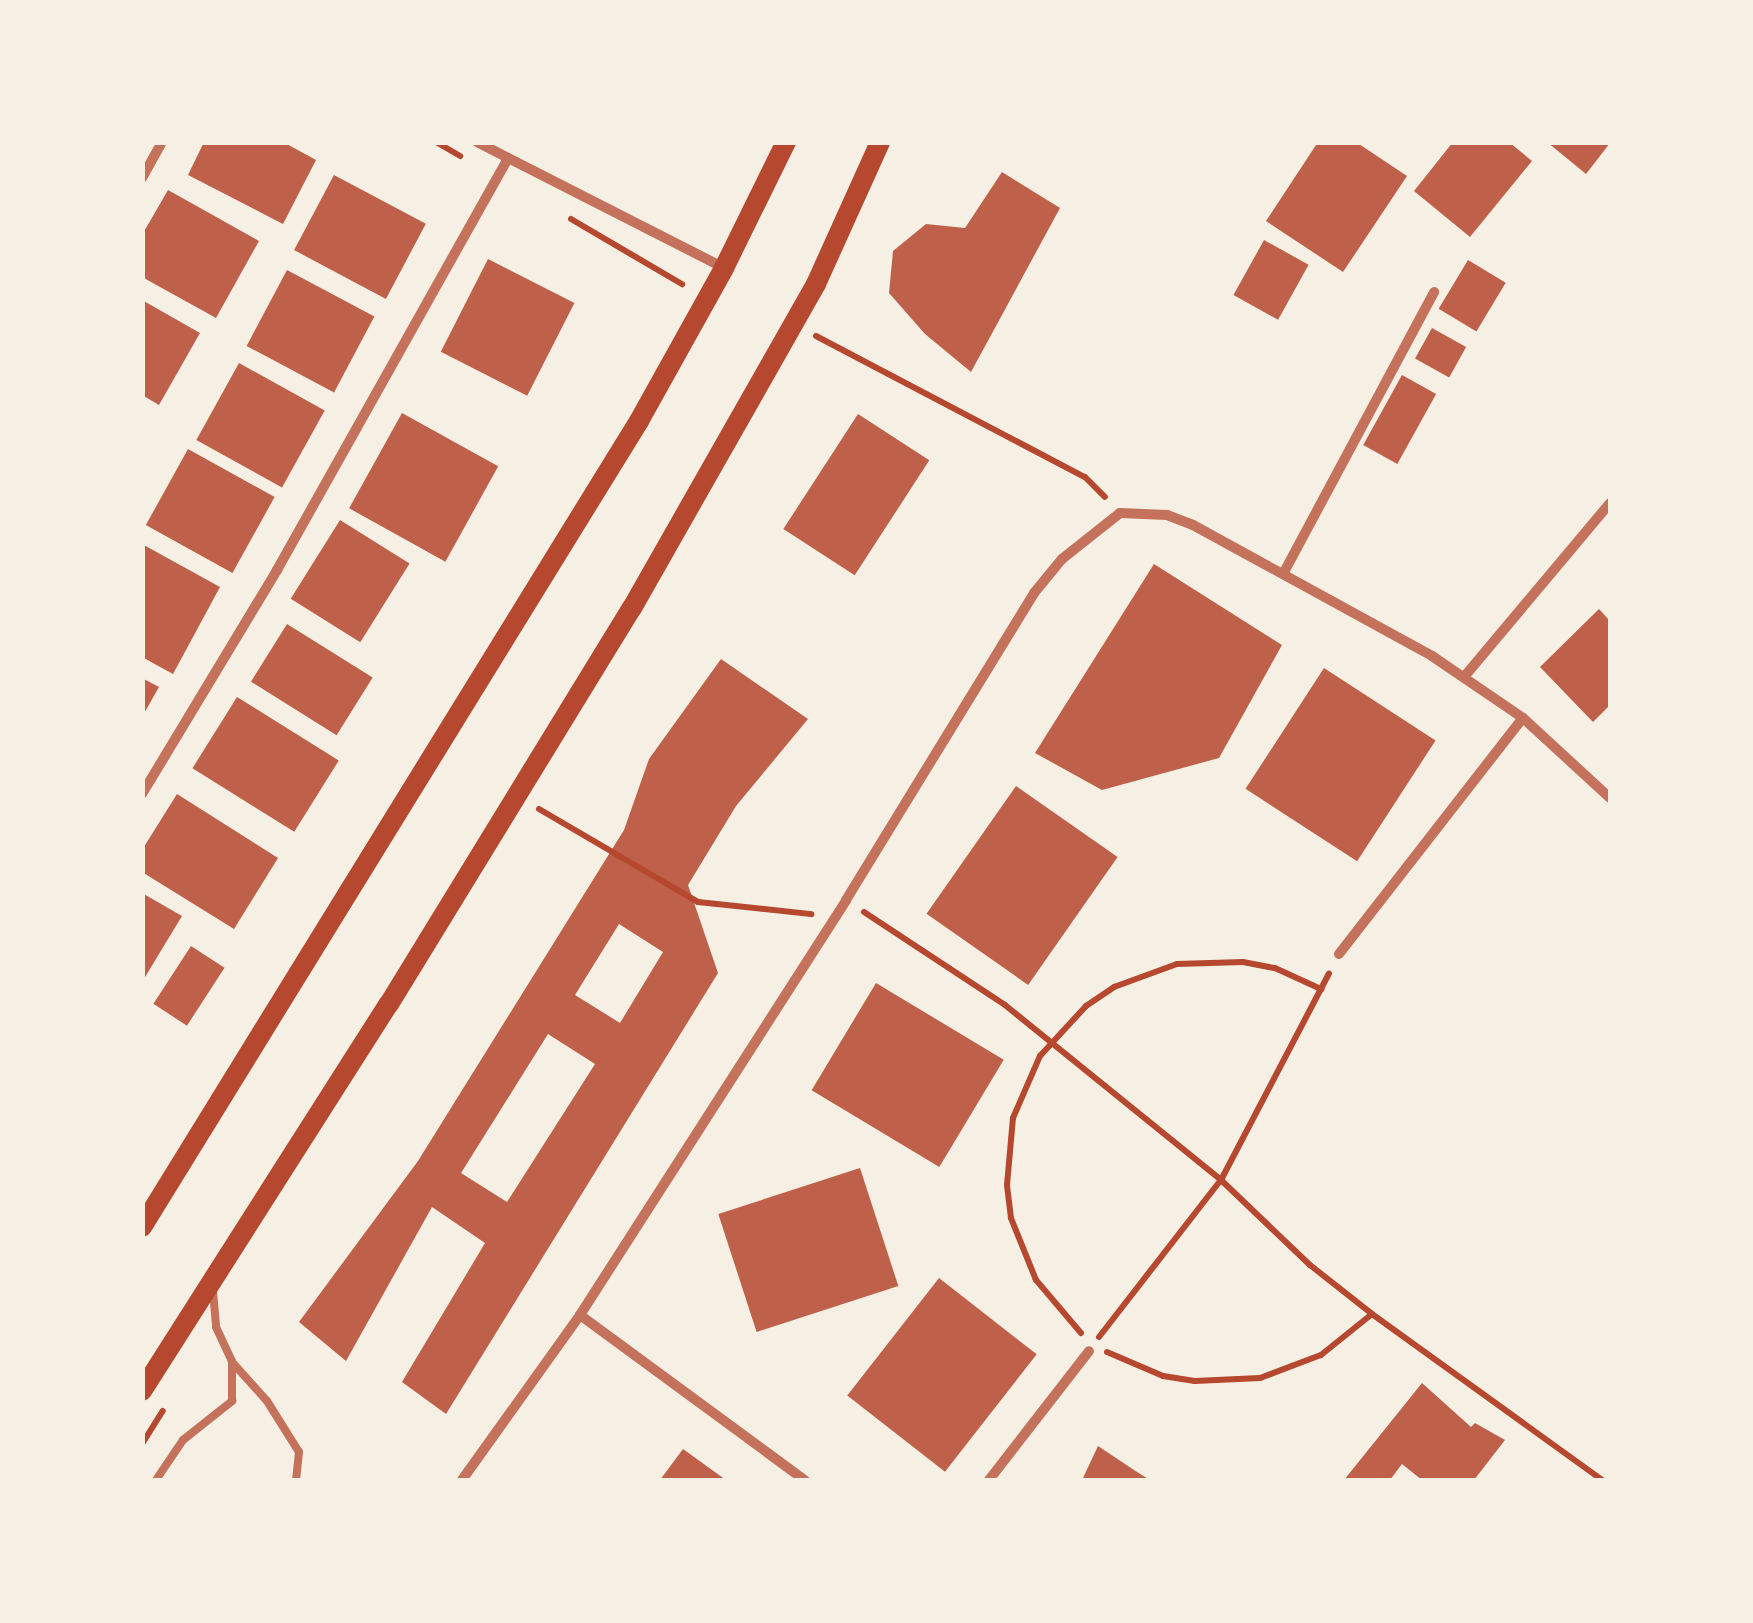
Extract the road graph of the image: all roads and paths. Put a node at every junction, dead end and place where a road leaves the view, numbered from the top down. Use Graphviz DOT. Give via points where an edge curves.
graph roads {
  1 [pos="162,142"];
  2 [pos="477,142"];
  3 [pos="786,142"];
  4 [pos="880,142"];
  5 [pos="508,158"];
  6 [pos="142,178"];
  7 [pos="724,268"];
  8 [pos="1434,292"];
  9 [pos="815,336"];
  10 [pos="1610,502"];
  11 [pos="1120,513"];
  12 [pos="1283,574"];
  13 [pos="1464,677"];
  14 [pos="1522,718"];
  15 [pos="142,794"];
  16 [pos="516,796"];
  17 [pos="1610,798"];
  18 [pos="846,900"];
  19 [pos="833,920"];
  20 [pos="1339,954"];
  21 [pos="1321,989"];
  22 [pos="1051,1043"];
  23 [pos="1221,1180"];
  24 [pos="142,1227"];
  25 [pos="214,1281"];
  26 [pos="1372,1314"];
  27 [pos="580,1315"];
  28 [pos="1091,1347"];
  29 [pos="232,1362"];
  30 [pos="142,1391"];
  31 [pos="156,1480"];
  32 [pos="296,1480"];
  33 [pos="462,1480"];
  34 [pos="806,1480"];
  35 [pos="989,1480"];
  36 [pos="1602,1480"];
  1 -- 6 [label="street"];
  2 -- 5 [label="street"];
  3 -- 7 [label="main road"];
  4 -- 16 [label="main road" via="816,284 752,400"];
  5 -- 7 [label="street"];
  5 -- 15 [label="street" via="277,570"];
  7 -- 24 [label="main road" via="639,421"];
  8 -- 12 [label="street"];
  9 -- 11 [label="path" via="1086,477"];
  10 -- 13 [label="street"];
  11 -- 12 [label="street" via="1167,514"];
  11 -- 18 [label="street" via="1062,559 1034,593"];
  12 -- 13 [label="street"];
  13 -- 14 [label="street"];
  14 -- 17 [label="street"];
  14 -- 20 [label="street"];
  16 -- 19 [label="path" via="698,902"];
  16 -- 25 [label="main road"];
  18 -- 19 [label="street"];
  18 -- 22 [label="path"];
  19 -- 27 [label="street"];
  20 -- 21 [label="path"];
  21 -- 22 [label="path" via="1243,962 1177,964 1114,988"];
  21 -- 23 [label="path"];
  22 -- 23 [label="path"];
  22 -- 28 [label="path" via="1013,1118 1007,1151 1011,1218 1036,1280"];
  23 -- 26 [label="path"];
  23 -- 28 [label="path"];
  25 -- 29 [label="lane" via="216,1327"];
  25 -- 30 [label="main road"];
  26 -- 28 [label="path" via="1321,1355 1291,1369 1228,1382 1163,1376"];
  26 -- 36 [label="path"];
  27 -- 33 [label="street"];
  27 -- 34 [label="street"];
  28 -- 35 [label="street"];
  29 -- 31 [label="lane" via="232,1401 183,1440"];
  29 -- 32 [label="lane" via="299,1452"];
}
